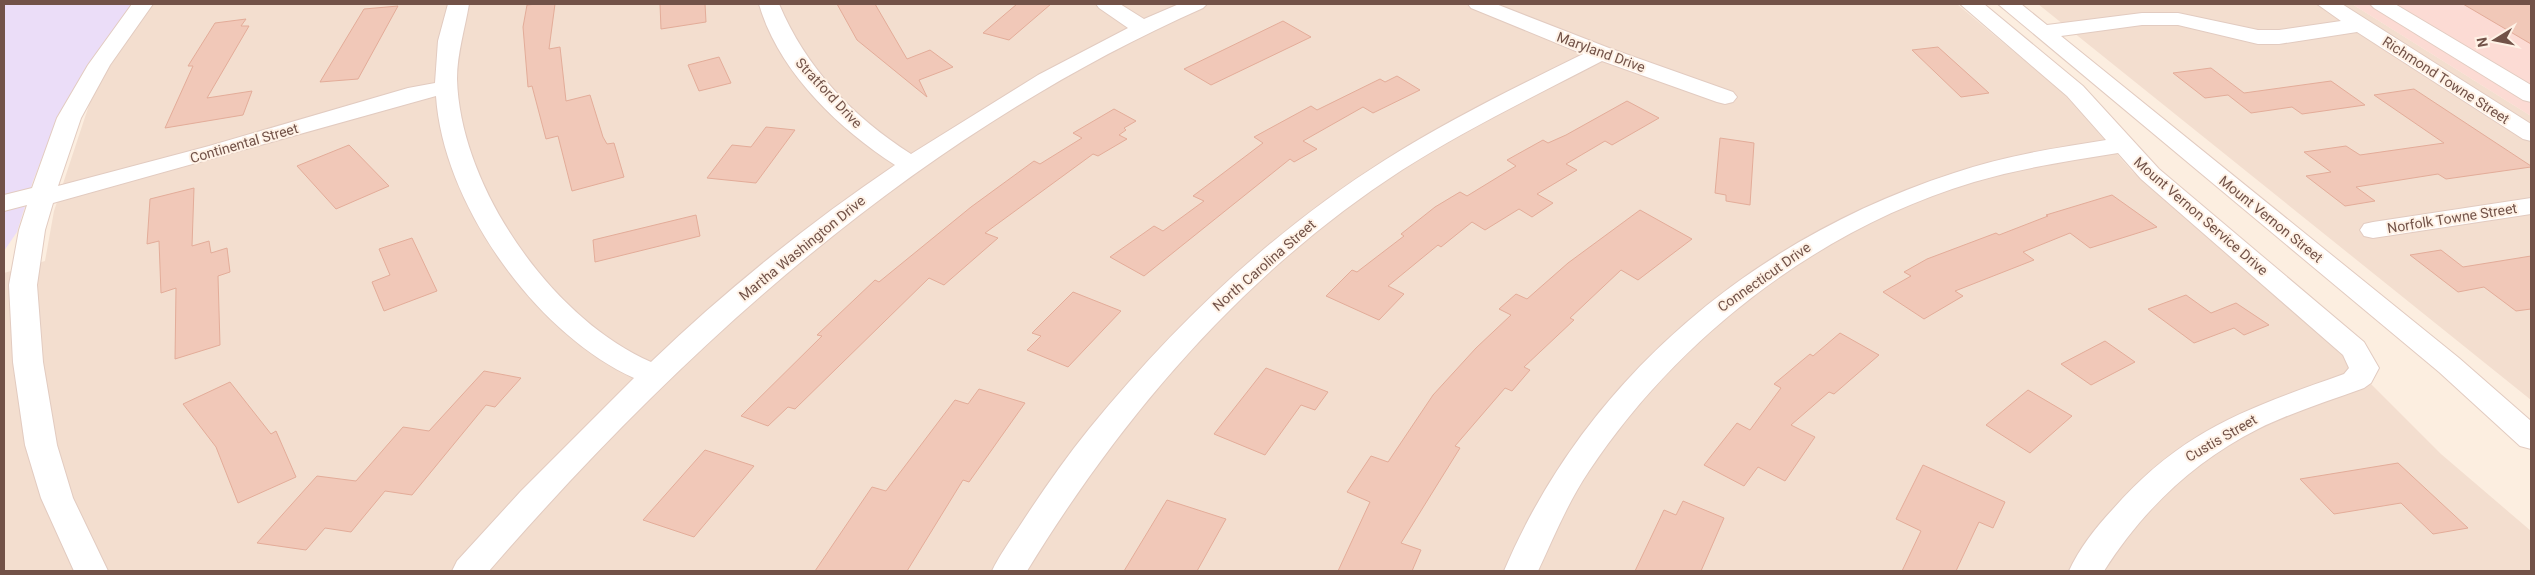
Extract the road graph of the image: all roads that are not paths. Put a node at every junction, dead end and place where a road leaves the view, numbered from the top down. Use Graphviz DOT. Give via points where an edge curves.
graph roads {
  1 [pos="142,4"];
  2 [pos="459,4"];
  3 [pos="769,4"];
  4 [pos="1106,4"];
  5 [pos="1196,4"];
  6 [pos="1478,4"];
  7 [pos="1971,4"];
  8 [pos="2008,4"];
  9 [pos="2328,4"];
  10 [pos="2381,4"];
  11 [pos="2361,25"];
  12 [pos="1144,28"];
  13 [pos="2042,32"];
  14 [pos="1601,53"];
  15 [pos="445,88"];
  16 [pos="2529,92"];
  17 [pos="1725,97"];
  18 [pos="2531,134"];
  19 [pos="2124,146"];
  20 [pos="910,165"];
  21 [pos="2224,180"];
  22 [pos="2166,188"];
  23 [pos="43,195"];
  24 [pos="4,203"];
  25 [pos="2531,206"];
  26 [pos="2373,230"];
  27 [pos="15,262"];
  28 [pos="2364,368"];
  29 [pos="653,375"];
  30 [pos="2531,438"];
  31 [pos="91,571"];
  32 [pos="469,571"];
  33 [pos="1009,571"];
  34 [pos="1521,571"];
  35 [pos="2086,571"];
  1 -- 23 [label="street" via="81,94 56,150"];
  2 -- 15 [label="street" via="449,44"];
  3 -- 20 [label="street, Stratford Drive" via="781,34 800,64 856,124 890,153"];
  4 -- 12 [label="street"];
  5 -- 12 [label="street, Martha Washington Drive"];
  6 -- 14 [label="street, Maryland Drive"];
  7 -- 19 [label="street, Mount Vernon Service Drive" via="2075,92"];
  8 -- 13 [label="street, Mount Vernon Street"];
  9 -- 11 [label="street, Richmond Towne Street"];
  10 -- 16 [label="street"];
  11 -- 13 [label="street" via="2258,37 2178,19 2142,19"];
  11 -- 18 [label="street, Richmond Towne Street"];
  12 -- 20 [label="street, Martha Washington Drive" via="1015,98"];
  13 -- 21 [label="street, Mount Vernon Street"];
  14 -- 17 [label="street, Maryland Drive"];
  14 -- 33 [label="street, North Carolina Street" via="1464,124 1381,173 1308,226 1216,306 1097,441 1045,512"];
  15 -- 23 [label="street, Continental Street" via="416,93 218,151"];
  15 -- 29 [label="street" via="452,137 469,187 513,258 566,318 598,345 611,355"];
  19 -- 22 [label="street, Mount Vernon Service Drive"];
  19 -- 34 [label="street, Connecticut Drive" via="2077,151 1996,168 1912,194 1828,234 1760,277 1692,332 1631,392 1579,461"];
  20 -- 29 [label="street, Martha Washington Drive" via="794,253"];
  21 -- 22 [label="street"];
  21 -- 30 [label="street, Mount Vernon Street" via="2449,365"];
  22 -- 28 [label="street, Mount Vernon Service Drive" via="2354,349"];
  23 -- 24 [label="street, Continental Street"];
  23 -- 27 [label="street"];
  25 -- 26 [label="street, Norfolk Towne Street"];
  27 -- 31 [label="street" via="23,285 28,362 41,445 57,498"];
  28 -- 35 [label="street, Custis Street" via="2354,381 2248,421 2186,457 2111,531"];
  29 -- 32 [label="street, Martha Washington Drive" via="561,468"];
}
